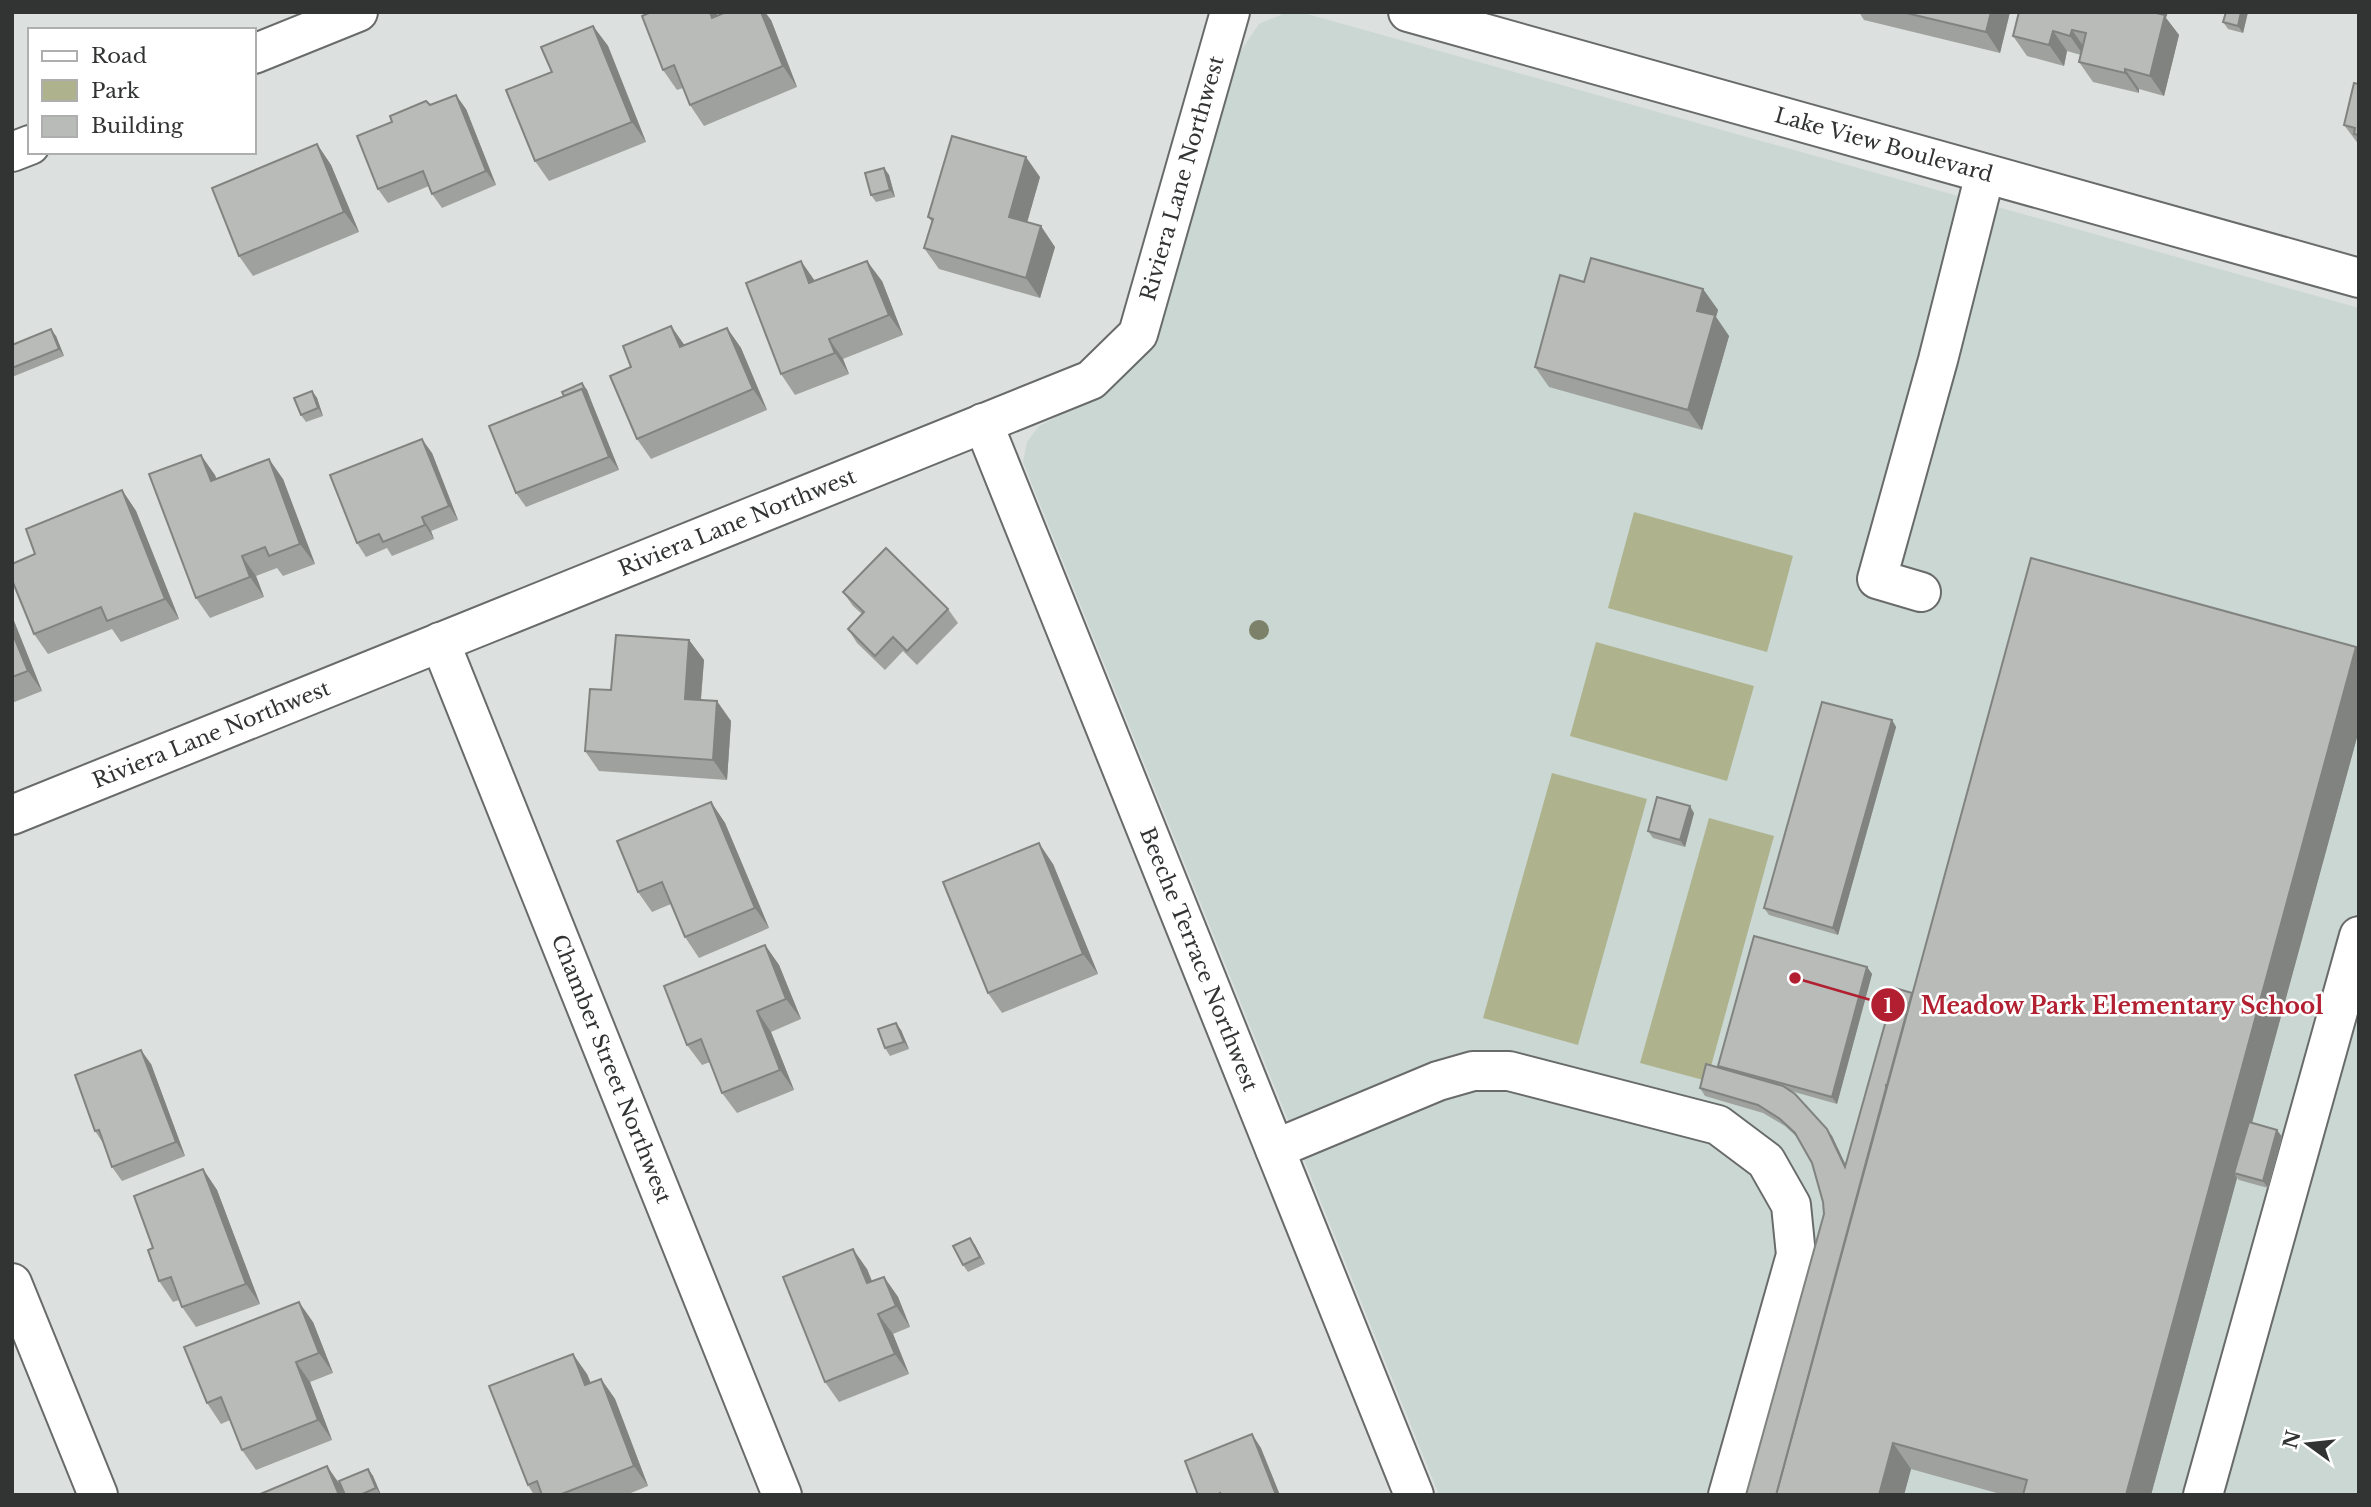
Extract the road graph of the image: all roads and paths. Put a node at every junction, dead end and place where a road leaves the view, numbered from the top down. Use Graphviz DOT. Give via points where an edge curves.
graph roads {
  1 [pos="358,12"];
  2 [pos="1230,12"];
  3 [pos="1408,12"];
  4 [pos="256,53"];
  5 [pos="1985,174"];
  6 [pos="2359,278"];
  7 [pos="983,423"];
  8 [pos="1921,592"];
  9 [pos="440,642"];
  10 [pos="12,815"];
  11 [pos="2359,936"];
  12 [pos="1275,1149"];
  13 [pos="12,1283"];
  14 [pos="98,1495"];
  15 [pos="782,1495"];
  16 [pos="1413,1495"];
  17 [pos="1728,1495"];
  18 [pos="2203,1495"];
  1 -- 4 [label="street"];
  2 -- 7 [label="street, Riviera Lane Northwest" via="1138,334 1091,380"];
  3 -- 5 [label="street, Lake View Boulevard"];
  5 -- 6 [label="street, Lake View Boulevard"];
  5 -- 8 [label="street" via="1877,579"];
  7 -- 9 [label="street, Riviera Lane Northwest"];
  7 -- 12 [label="street, Beeche Terrace Northwest"];
  9 -- 10 [label="street, Riviera Lane Northwest"];
  9 -- 15 [label="street, Chamber Street Northwest"];
  11 -- 18 [label="street"];
  12 -- 16 [label="street, Beeche Terrace Northwest"];
  12 -- 17 [label="street" via="1438,1081 1473,1071 1509,1071 1718,1125 1766,1161 1791,1205 1796,1255"];
  13 -- 14 [label="street"];
}
